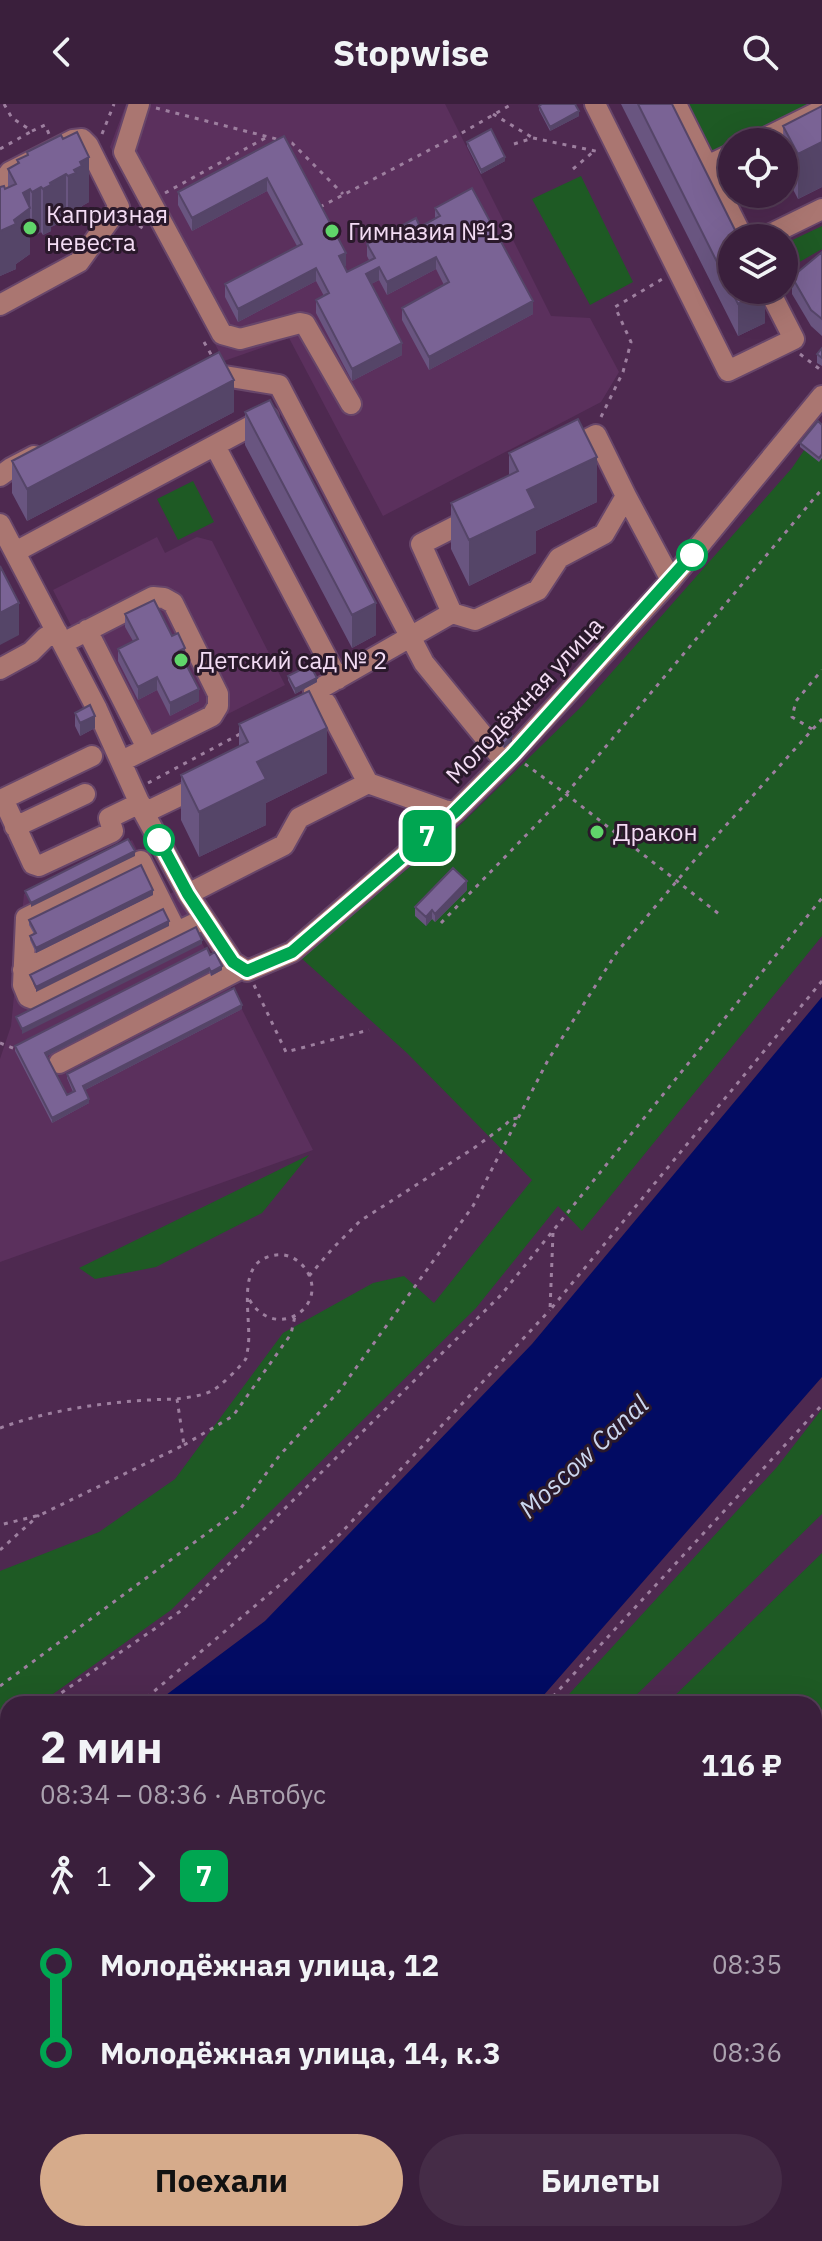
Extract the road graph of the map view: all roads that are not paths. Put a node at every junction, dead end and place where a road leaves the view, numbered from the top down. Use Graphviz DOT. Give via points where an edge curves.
graph roads {
  1 [pos="595,104"];
  2 [pos="676,104"];
  3 [pos="147,106"];
  4 [pos="822,110"];
  5 [pos="785,128"];
  6 [pos="718,161"];
  7 [pos="707,166"];
  8 [pos="0,184"];
  9 [pos="822,209"];
  10 [pos="736,224"];
  11 [pos="791,224"];
  12 [pos="776,304"];
  13 [pos="0,305"];
  14 [pos="184,378"];
  15 [pos="822,396"];
  16 [pos="351,404"];
  17 [pos="289,406"];
  18 [pos="215,446"];
  19 [pos="51,447"];
  20 [pos="547,461"];
  21 [pos="0,476"];
  22 [pos="626,496"];
  23 [pos="491,508"];
  24 [pos="0,524"];
  25 [pos="15,552"];
  26 [pos="671,580"];
  27 [pos="452,613"];
  28 [pos="87,630"];
  29 [pos="60,637"];
  30 [pos="409,637"];
  31 [pos="0,669"];
  32 [pos="338,679"];
  33 [pos="314,692"];
  34 [pos="276,727"];
  35 [pos="147,748"];
  36 [pos="92,756"];
  37 [pos="122,761"];
  38 [pos="512,761"];
  39 [pos="225,773"];
  40 [pos="368,783"];
  41 [pos="85,794"];
  42 [pos="140,802"];
  43 [pos="455,812"];
  44 [pos="15,827"];
  45 [pos="188,894"];
  46 [pos="161,902"];
  47 [pos="204,919"];
  48 [pos="177,933"];
  49 [pos="245,969"];
  50 [pos="23,970"];
  51 [pos="59,1063"];
  1 -- 12 [label="street" via="728,371 794,339"];
  2 -- 7 [label="street"];
  3 -- 16 [label="street" via="124,152 222,334 240,339 305,324"];
  4 -- 5 [label="street"];
  6 -- 7 [label="street"];
  7 -- 10 [label="street"];
  8 -- 13 [label="street" via="10,172 82,139 119,207 79,262"];
  9 -- 11 [label="street"];
  14 -- 17 [label="street" via="198,371 279,385"];
  15 -- 26 [label="street, Молодёжная улица"];
  17 -- 18 [label="street"];
  17 -- 30 [label="street"];
  18 -- 25 [label="street"];
  18 -- 32 [label="street"];
  19 -- 21 [label="street"];
  20 -- 22 [label="street" via="596,435"];
  22 -- 26 [label="street"];
  22 -- 27 [label="street" via="604,534 559,558 538,590 475,620"];
  23 -- 27 [label="street" via="421,544"];
  24 -- 25 [label="street"];
  25 -- 29 [label="street"];
  26 -- 38 [label="street, Молодёжная улица"];
  27 -- 30 [label="street"];
  28 -- 29 [label="street"];
  28 -- 35 [label="street"];
  28 -- 35 [label="street" via="153,597 173,603 218,694 218,706 212,716"];
  29 -- 31 [label="street" via="46,637"];
  29 -- 37 [label="street"];
  30 -- 32 [label="street"];
  30 -- 38 [label="street" via="424,663"];
  32 -- 33 [label="street"];
  34 -- 40 [label="street" via="326,703"];
  35 -- 37 [label="street"];
  36 -- 44 [label="street" via="5,797"];
  37 -- 42 [label="street"];
  38 -- 43 [label="street, Молодёжная улица"];
  39 -- 42 [label="street"];
  40 -- 43 [label="street"];
  40 -- 45 [label="street" via="299,818 284,845"];
  41 -- 44 [label="street"];
  42 -- 44 [label="street" via="109,818 112,832 39,866 33,864"];
  42 -- 45 [label="street"];
  43 -- 49 [label="street, Молодёжная улица" via="292,952"];
  45 -- 47 [label="street"];
  46 -- 48 [label="street"];
  46 -- 50 [label="street"];
  46 -- 50 [label="street" via="141,861 26,918"];
  47 -- 48 [label="street"];
  47 -- 49 [label="street" via="233,962"];
  48 -- 50 [label="street" via="36,1000 28,997"];
  49 -- 51 [label="street, Молодёжная улица"];
}
